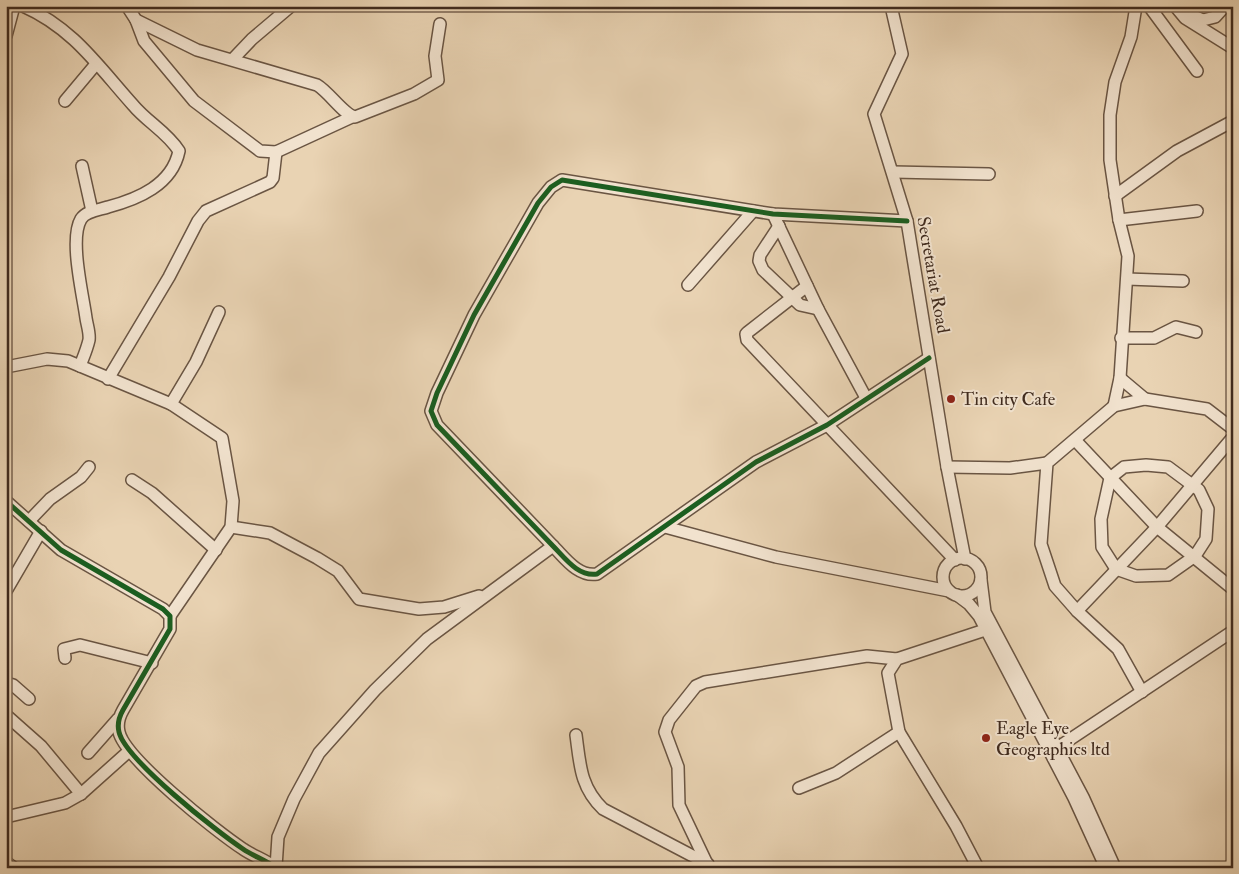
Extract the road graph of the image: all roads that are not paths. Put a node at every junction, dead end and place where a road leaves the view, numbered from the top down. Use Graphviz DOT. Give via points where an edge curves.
graph roads {
  1 [pos="14,6"];
  2 [pos="23,6"];
  3 [pos="127,6"];
  4 [pos="291,6"];
  5 [pos="891,6"];
  6 [pos="1136,6"];
  7 [pos="1148,6"];
  8 [pos="1175,6"];
  9 [pos="1181,6"];
  10 [pos="1225,6"];
  11 [pos="136,20"];
  12 [pos="440,24"];
  13 [pos="6,36"];
  14 [pos="1233,48"];
  15 [pos="233,59"];
  16 [pos="96,64"];
  17 [pos="1197,71"];
  18 [pos="65,101"];
  19 [pos="352,117"];
  20 [pos="1233,121"];
  21 [pos="276,152"];
  22 [pos="82,166"];
  23 [pos="893,172"];
  24 [pos="989,174"];
  25 [pos="1114,196"];
  26 [pos="92,211"];
  27 [pos="753,211"];
  28 [pos="1197,211"];
  29 [pos="773,214"];
  30 [pos="1119,220"];
  31 [pos="907,221"];
  32 [pos="779,226"];
  33 [pos="788,245"];
  34 [pos="764,248"];
  35 [pos="1127,279"];
  36 [pos="1183,282"];
  37 [pos="688,285"];
  38 [pos="807,286"];
  39 [pos="791,298"];
  40 [pos="818,309"];
  41 [pos="219,312"];
  42 [pos="1196,332"];
  43 [pos="1121,338"];
  44 [pos="929,358"];
  45 [pos="80,366"];
  46 [pos="6,367"];
  47 [pos="1120,378"];
  48 [pos="108,379"];
  49 [pos="866,398"];
  50 [pos="1146,399"];
  51 [pos="172,404"];
  52 [pos="1114,406"];
  53 [pos="828,425"];
  54 [pos="1233,429"];
  55 [pos="1233,437"];
  56 [pos="1076,440"];
  57 [pos="1047,463"];
  58 [pos="88,467"];
  59 [pos="947,467"];
  60 [pos="1110,478"];
  61 [pos="132,480"];
  62 [pos="1191,485"];
  63 [pos="6,501"];
  64 [pos="29,521"];
  65 [pos="231,527"];
  66 [pos="1157,527"];
  67 [pos="665,528"];
  68 [pos="41,531"];
  69 [pos="552,546"];
  70 [pos="216,550"];
  71 [pos="1195,556"];
  72 [pos="960,559"];
  73 [pos="1116,569"];
  74 [pos="981,580"];
  75 [pos="1233,589"];
  76 [pos="6,591"];
  77 [pos="487,593"];
  78 [pos="953,593"];
  79 [pos="1077,611"];
  80 [pos="170,616"];
  81 [pos="985,630"];
  82 [pos="1233,631"];
  83 [pos="65,658"];
  84 [pos="897,658"];
  85 [pos="152,663"];
  86 [pos="6,684"];
  87 [pos="1142,692"];
  88 [pos="29,699"];
  89 [pos="6,715"];
  90 [pos="118,719"];
  91 [pos="898,732"];
  92 [pos="576,734"];
  93 [pos="129,751"];
  94 [pos="1054,751"];
  95 [pos="88,753"];
  96 [pos="799,788"];
  97 [pos="81,794"];
  98 [pos="6,817"];
  99 [pos="6,862"];
  100 [pos="708,866"];
  101 [pos="14,868"];
  102 [pos="276,868"];
  103 [pos="978,868"];
  104 [pos="1106,868"];
  105 [pos="1115,868"];
  1 -- 13 [label="street"];
  2 -- 16 [label="street" via="77,40"];
  3 -- 11 [label="street"];
  4 -- 15 [label="street"];
  5 -- 23 [label="street, Secretariat Road" via="902,54 874,114"];
  6 -- 25 [label="street" via="1131,37 1115,82 1110,114"];
  7 -- 17 [label="street"];
  8 -- 14 [label="street" via="1186,18"];
  9 -- 10 [label="street" via="1191,16 1203,20 1215,17"];
  11 -- 15 [label="street" via="205,53"];
  11 -- 21 [label="street" via="144,41 194,101 260,151"];
  12 -- 19 [label="street" via="435,56 438,80 414,94"];
  15 -- 19 [label="street" via="317,85 328,91"];
  16 -- 18 [label="street"];
  16 -- 26 [label="street" via="178,151 177,159 158,186 130,200"];
  19 -- 21 [label="street"];
  20 -- 25 [label="street" via="1177,151"];
  21 -- 48 [label="street" via="270,182 206,211 198,221 169,277"];
  22 -- 26 [label="street"];
  23 -- 24 [label="street"];
  23 -- 31 [label="street, Secretariat Road"];
  25 -- 30 [label="street"];
  26 -- 45 [label="street" via="77,227 89,332"];
  27 -- 29 [label="street"];
  27 -- 37 [label="street"];
  27 -- 69 [label="street" via="562,180 551,187 538,203 474,315 431,411 436,425"];
  28 -- 30 [label="street"];
  29 -- 31 [label="street"];
  29 -- 32 [label="street"];
  30 -- 35 [label="street" via="1128,256"];
  31 -- 44 [label="street, Secretariat Road"];
  32 -- 33 [label="street"];
  32 -- 34 [label="street"];
  33 -- 34 [label="street"];
  33 -- 38 [label="street"];
  34 -- 39 [label="street" via="759,261 763,270"];
  35 -- 36 [label="street"];
  35 -- 43 [label="street"];
  38 -- 39 [label="street"];
  38 -- 40 [label="street"];
  39 -- 40 [label="street" via="800,305"];
  39 -- 53 [label="street" via="748,332 747,340"];
  40 -- 49 [label="street"];
  41 -- 51 [label="street"];
  42 -- 43 [label="street" via="1176,327 1154,338"];
  43 -- 47 [label="street"];
  44 -- 49 [label="street"];
  44 -- 59 [label="street, Secretariat Road"];
  45 -- 46 [label="street" via="52,359"];
  45 -- 48 [label="street"];
  47 -- 50 [label="street"];
  47 -- 52 [label="street"];
  48 -- 51 [label="street"];
  49 -- 53 [label="street"];
  50 -- 52 [label="street"];
  50 -- 54 [label="street" via="1207,409"];
  51 -- 65 [label="street" via="222,438 232,502"];
  52 -- 56 [label="street"];
  53 -- 67 [label="street" via="756,462"];
  53 -- 72 [label="street"];
  55 -- 62 [label="street"];
  56 -- 57 [label="street"];
  56 -- 60 [label="street"];
  57 -- 59 [label="street" via="1010,468"];
  57 -- 79 [label="street" via="1041,544 1055,586"];
  58 -- 64 [label="street" via="81,477"];
  59 -- 72 [label="street, Secretariat Road"];
  60 -- 62 [label="street" via="1124,467 1168,467"];
  60 -- 66 [label="street"];
  60 -- 73 [label="street" via="1102,519 1102,548"];
  61 -- 70 [label="street" via="152,493"];
  62 -- 66 [label="street"];
  62 -- 71 [label="street" via="1199,490 1208,509 1206,539"];
  63 -- 64 [label="street"];
  64 -- 68 [label="street"];
  65 -- 70 [label="street"];
  65 -- 77 [label="street" via="270,533 318,558 338,571 359,599 419,609 444,607"];
  66 -- 71 [label="street"];
  66 -- 73 [label="street"];
  67 -- 69 [label="street" via="597,574 582,572"];
  67 -- 78 [label="street" via="776,557"];
  68 -- 76 [label="street"];
  68 -- 80 [label="street" via="76,559"];
  69 -- 77 [label="street"];
  70 -- 80 [label="street"];
  71 -- 73 [label="street" via="1168,575 1136,576"];
  71 -- 75 [label="street"];
  72 -- 74 [label="street" via="978,568"];
  72 -- 78 [label="street" via="948,566 944,574 944,581"];
  73 -- 79 [label="street"];
  74 -- 78 [label="street" via="974,592 968,595"];
  74 -- 94 [label="street" via="985,612"];
  77 -- 102 [label="street" via="426,639 319,753 278,837"];
  78 -- 81 [label="street" via="974,610"];
  79 -- 87 [label="street" via="1118,649"];
  80 -- 85 [label="street" via="170,629"];
  81 -- 84 [label="street"];
  81 -- 94 [label="street"];
  82 -- 87 [label="street"];
  83 -- 85 [label="street" via="64,649 80,645"];
  84 -- 91 [label="street" via="888,674"];
  84 -- 100 [label="street" via="867,656 704,682 696,686 669,720 665,732 678,767 679,805"];
  85 -- 90 [label="street"];
  86 -- 88 [label="street" via="13,685"];
  87 -- 94 [label="street"];
  89 -- 97 [label="street" via="41,746"];
  90 -- 93 [label="street" via="119,732"];
  90 -- 95 [label="street"];
  91 -- 96 [label="street" via="836,773"];
  91 -- 103 [label="street"];
  92 -- 100 [label="street" via="586,788 603,809"];
  93 -- 97 [label="street"];
  93 -- 102 [label="street" via="159,782 236,844"];
  94 -- 104 [label="street"];
  94 -- 105 [label="street" via="1094,818"];
  97 -- 98 [label="street" via="65,803"];
  99 -- 101 [label="street"];
}
